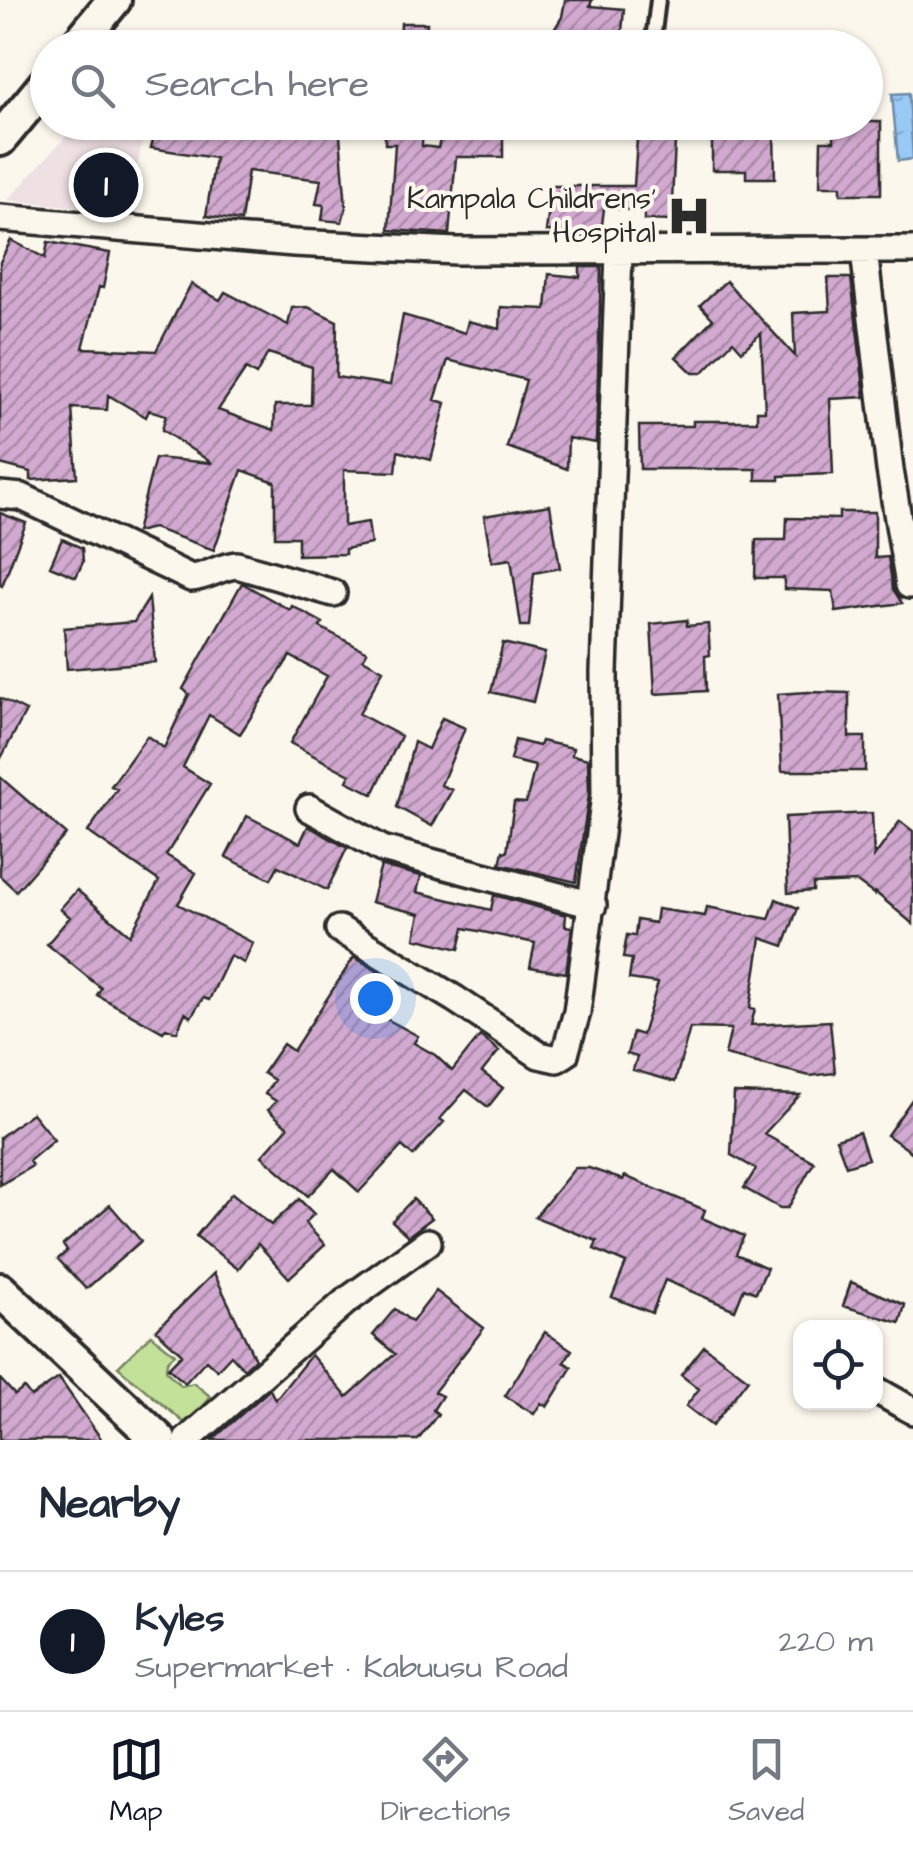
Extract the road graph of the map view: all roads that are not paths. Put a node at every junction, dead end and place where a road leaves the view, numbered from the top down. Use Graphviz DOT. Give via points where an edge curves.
graph roads {
  1 [pos="114,0"];
  2 [pos="658,0"];
  3 [pos="90,30"];
  4 [pos="654,30"];
  5 [pos="30,103"];
  6 [pos="0,139"];
  7 [pos="0,218"];
  8 [pos="913,250"];
  9 [pos="864,251"];
  10 [pos="619,252"];
  11 [pos="0,495"];
  12 [pos="909,586"];
  13 [pos="333,593"];
  14 [pos="310,808"];
  15 [pos="593,905"];
  16 [pos="339,929"];
  17 [pos="428,1242"];
  18 [pos="0,1290"];
  19 [pos="883,1394"];
  20 [pos="913,1411"];
  21 [pos="159,1440"];
  22 [pos="187,1440"];
  1 -- 3 [label="street"];
  2 -- 4 [label="lane"];
  5 -- 6 [label="street"];
  7 -- 10 [label="street" via="294,243"];
  8 -- 9 [label="street"];
  9 -- 10 [label="street"];
  9 -- 12 [label="street"];
  10 -- 15 [label="street" via="605,795"];
  11 -- 13 [label="street" via="22,497 191,578 237,565"];
  14 -- 15 [label="street" via="382,849"];
  15 -- 16 [label="street" via="571,1042 557,1059 539,1055"];
  17 -- 22 [label="street" via="345,1302"];
  18 -- 21 [label="street"];
  19 -- 20 [label="street"];
}
